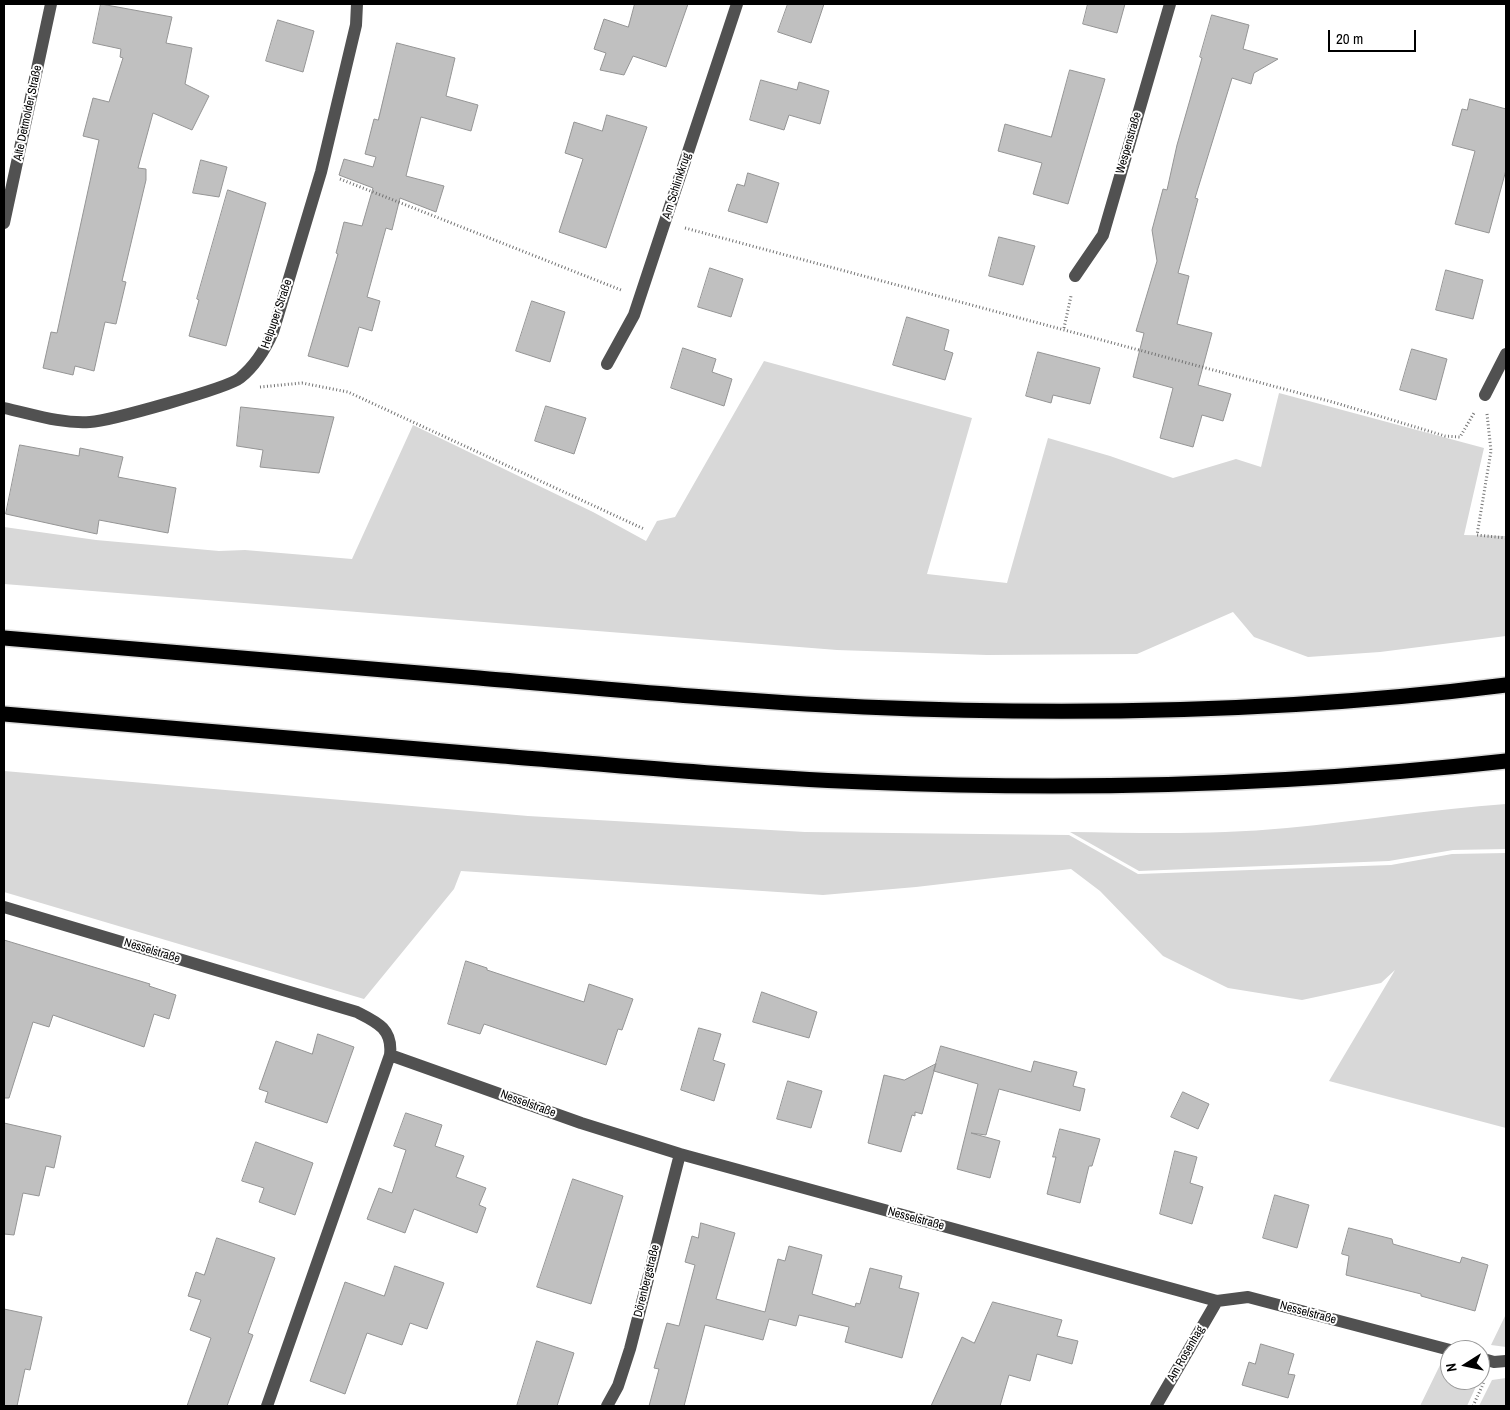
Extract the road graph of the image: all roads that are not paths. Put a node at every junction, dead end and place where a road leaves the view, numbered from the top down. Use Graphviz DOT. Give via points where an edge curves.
graph roads {
  1 [pos="51,4"];
  2 [pos="357,4"];
  3 [pos="737,4"];
  4 [pos="1170,4"];
  5 [pos="4,223"];
  6 [pos="1075,276"];
  7 [pos="1506,354"];
  8 [pos="607,364"];
  9 [pos="1485,395"];
  10 [pos="4,408"];
  11 [pos="4,638"];
  12 [pos="1506,685"];
  13 [pos="4,714"];
  14 [pos="1506,761"];
  15 [pos="4,907"];
  16 [pos="390,1055"];
  17 [pos="680,1154"];
  18 [pos="1217,1301"];
  19 [pos="1440,1347"];
  20 [pos="267,1406"];
  21 [pos="607,1406"];
  22 [pos="1156,1406"];
  1 -- 5 [label="street, Alte Detmolder Straße"];
  2 -- 10 [label="street, Helpuper Straße" via="356,25 321,172 273,332 263,354 239,379 200,394 92,422 56,420"];
  3 -- 8 [label="street, Am Schlinkkrug" via="634,315"];
  4 -- 6 [label="street, Wespenstraße" via="1103,235"];
  7 -- 9 [label="street"];
  11 -- 12 [label="highway" via="865,707 1179,708 1334,701"];
  13 -- 14 [label="highway" via="707,773 881,783 1034,785 1247,781"];
  15 -- 16 [label="street, Nesselstraße" via="357,1012 387,1032 391,1043"];
  16 -- 17 [label="street, Nesselstraße" via="581,1123"];
  16 -- 20 [label="street, Nesselstraße"];
  17 -- 18 [label="street, Nesselstraße"];
  17 -- 21 [label="street, Dörenbergstraße" via="630,1349 618,1386"];
  18 -- 19 [label="street, Nesselstraße" via="1248,1297"];
  18 -- 22 [label="street, Am Rosenhag"];
}
